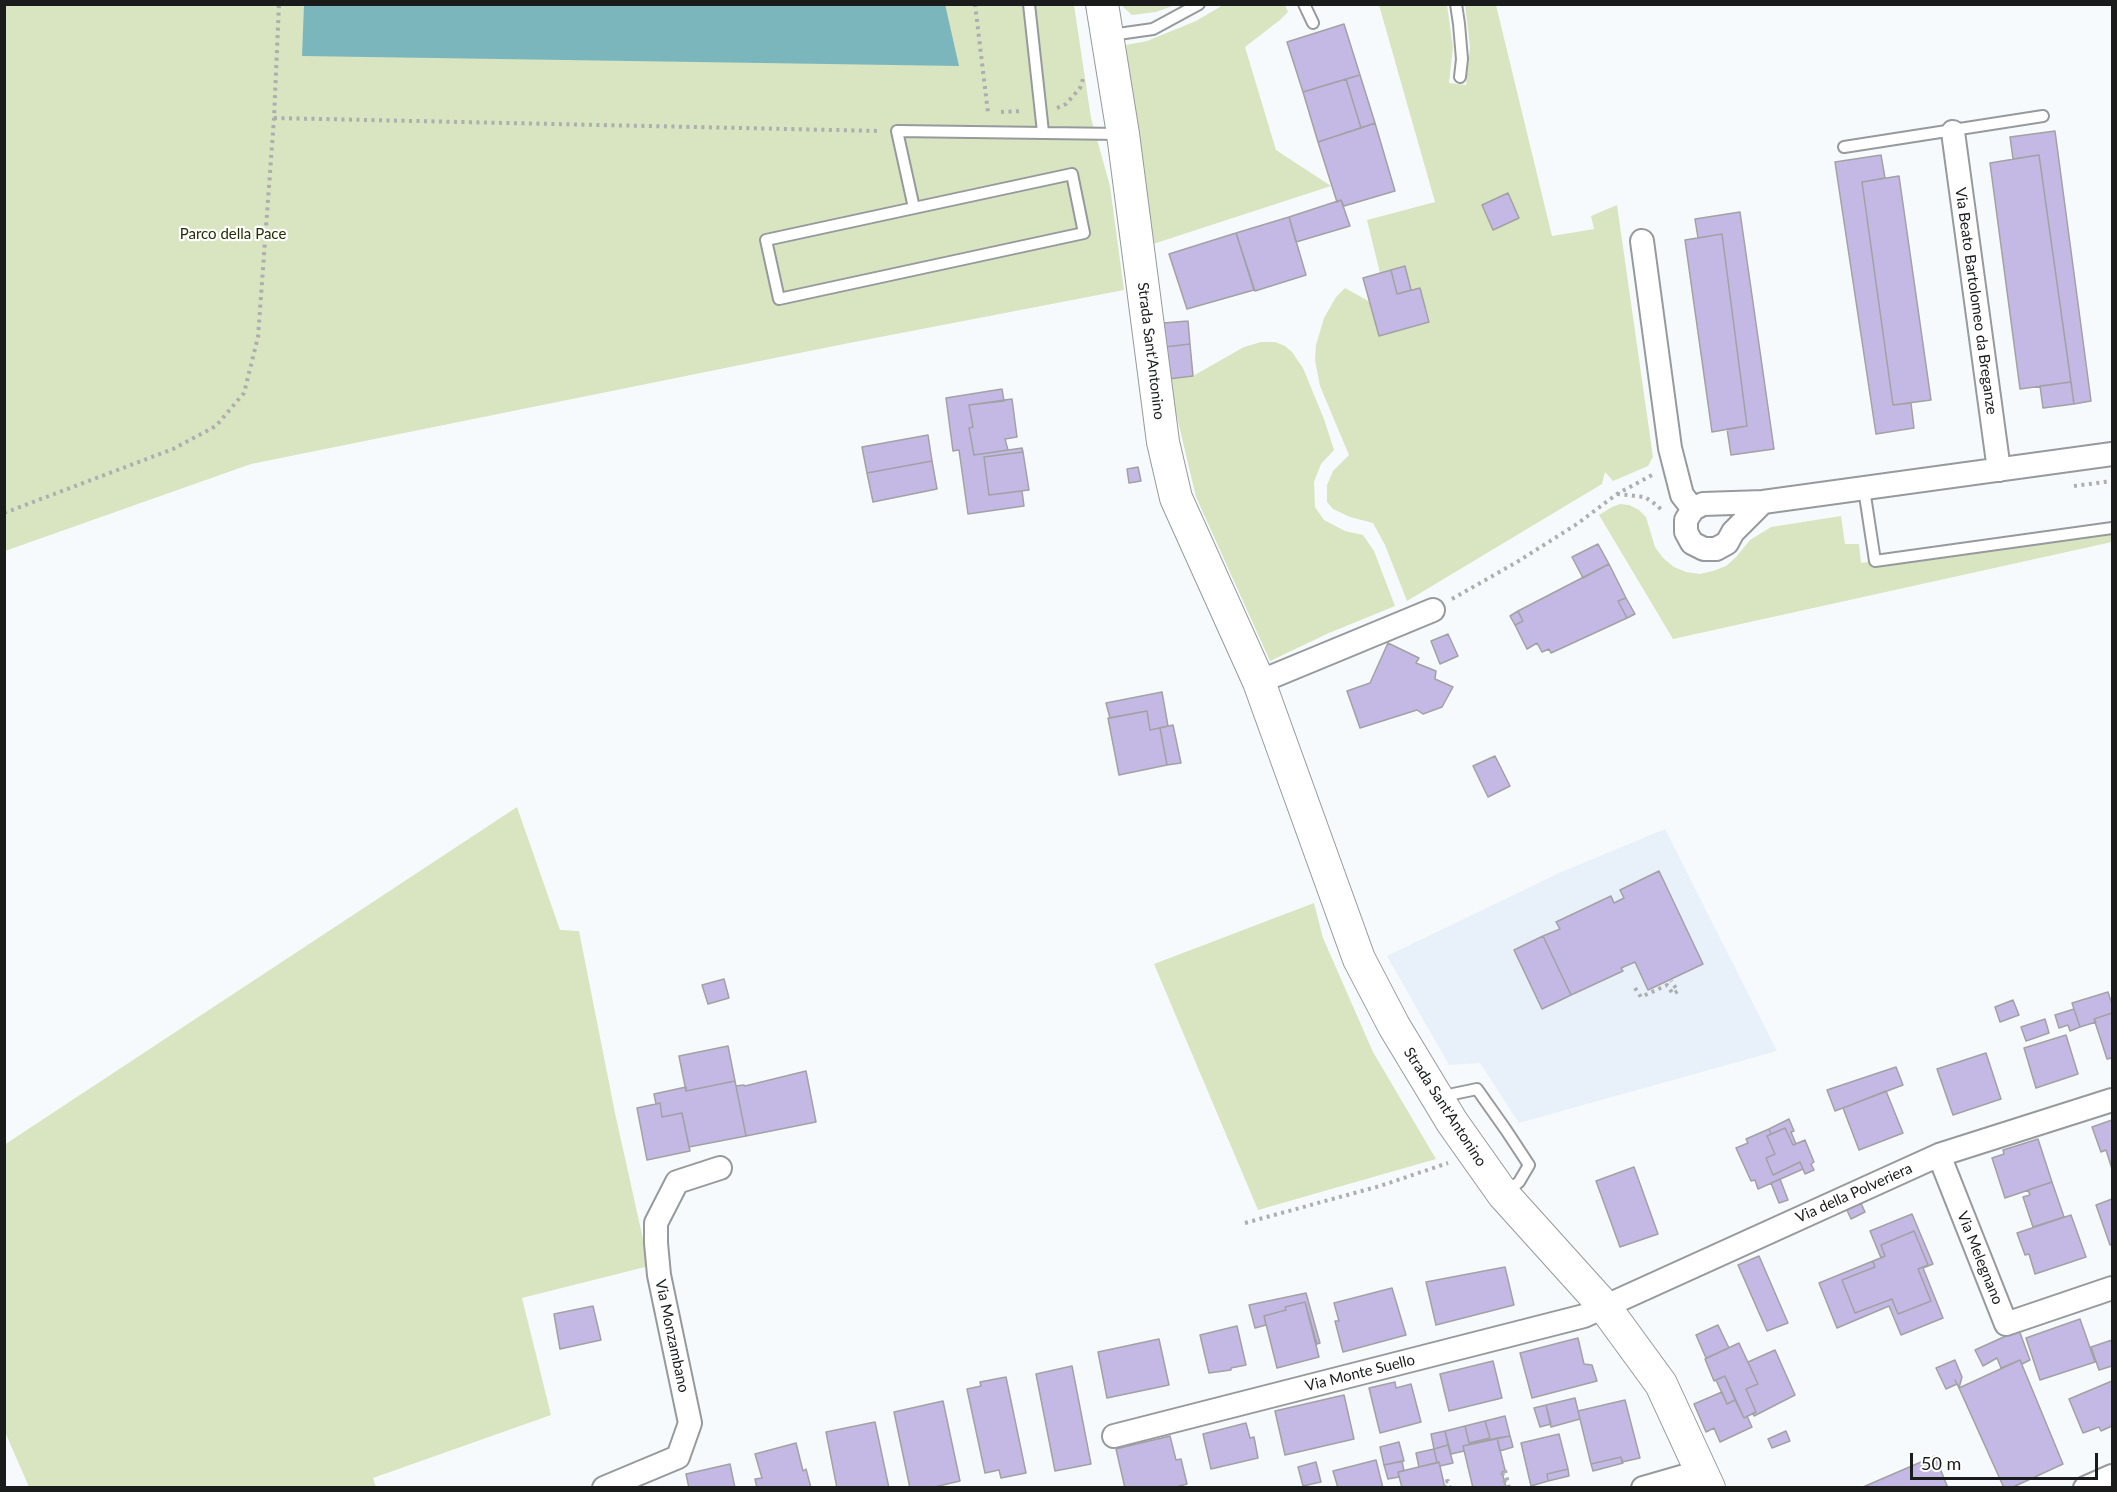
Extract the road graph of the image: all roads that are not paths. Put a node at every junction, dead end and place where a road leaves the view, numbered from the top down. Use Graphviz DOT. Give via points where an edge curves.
graph roads {
  1 [pos="1029,4"];
  2 [pos="1102,4"];
  3 [pos="1198,4"];
  4 [pos="1304,4"];
  5 [pos="1456,4"];
  6 [pos="1313,23"];
  7 [pos="1107,35"];
  8 [pos="1460,77"];
  9 [pos="2043,116"];
  10 [pos="1043,132"];
  11 [pos="1953,132"];
  12 [pos="1123,134"];
  13 [pos="1845,147"];
  14 [pos="914,208"];
  15 [pos="1642,240"];
  16 [pos="2112,454"];
  17 [pos="1998,470"];
  18 [pos="1864,489"];
  19 [pos="1763,502"];
  20 [pos="1693,508"];
  21 [pos="2112,528"];
  22 [pos="1433,610"];
  23 [pos="1259,682"];
  24 [pos="2112,1100"];
  25 [pos="1939,1155"];
  26 [pos="720,1168"];
  27 [pos="2112,1288"];
  28 [pos="1604,1306"];
  29 [pos="1114,1436"];
  30 [pos="2112,1476"];
  31 [pos="1706,1479"];
  32 [pos="604,1488"];
  33 [pos="1643,1488"];
  34 [pos="2085,1488"];
  1 -- 10 [label="lane"];
  2 -- 7 [label="main road, Strada Sant'Antonino"];
  3 -- 7 [label="lane" via="1153,29"];
  4 -- 6 [label="lane"];
  5 -- 8 [label="lane"];
  7 -- 12 [label="main road, Strada Sant'Antonino"];
  9 -- 11 [label="lane"];
  10 -- 12 [label="lane"];
  10 -- 14 [label="lane" via="897,131"];
  11 -- 13 [label="lane"];
  11 -- 17 [label="street, Via Beato Bartolomeo da Breganze"];
  12 -- 23 [label="main road, Strada Sant'Antonino" via="1163,442 1176,498"];
  14 -- 14 [label="lane" via="766,240 778,299 1084,233 1072,174"];
  15 -- 20 [label="street" via="1670,448 1682,495"];
  16 -- 17 [label="street"];
  17 -- 18 [label="street"];
  18 -- 19 [label="street"];
  18 -- 21 [label="lane" via="1875,561"];
  19 -- 20 [label="street" via="1703,504"];
  19 -- 20 [label="street" via="1727,543 1716,549 1692,543 1686,532 1686,520"];
  22 -- 23 [label="street"];
  23 -- 28 [label="main road, Strada Sant'Antonino" via="1359,959 1394,1026 1438,1101 1503,1194"];
  24 -- 25 [label="street, Via della Polveriera"];
  25 -- 27 [label="street, Via Melegnano" via="2006,1324"];
  25 -- 28 [label="street, Via della Polveriera"];
  26 -- 32 [label="street, Via Monzambano" via="677,1182 656,1223 658,1275 690,1423 678,1457"];
  28 -- 29 [label="street, Via Monte Suello" via="1584,1316"];
  28 -- 31 [label="main road, Strada Sant'Antonino" via="1661,1384"];
  30 -- 34 [label="street"];
  31 -- 33 [label="street"];
}
